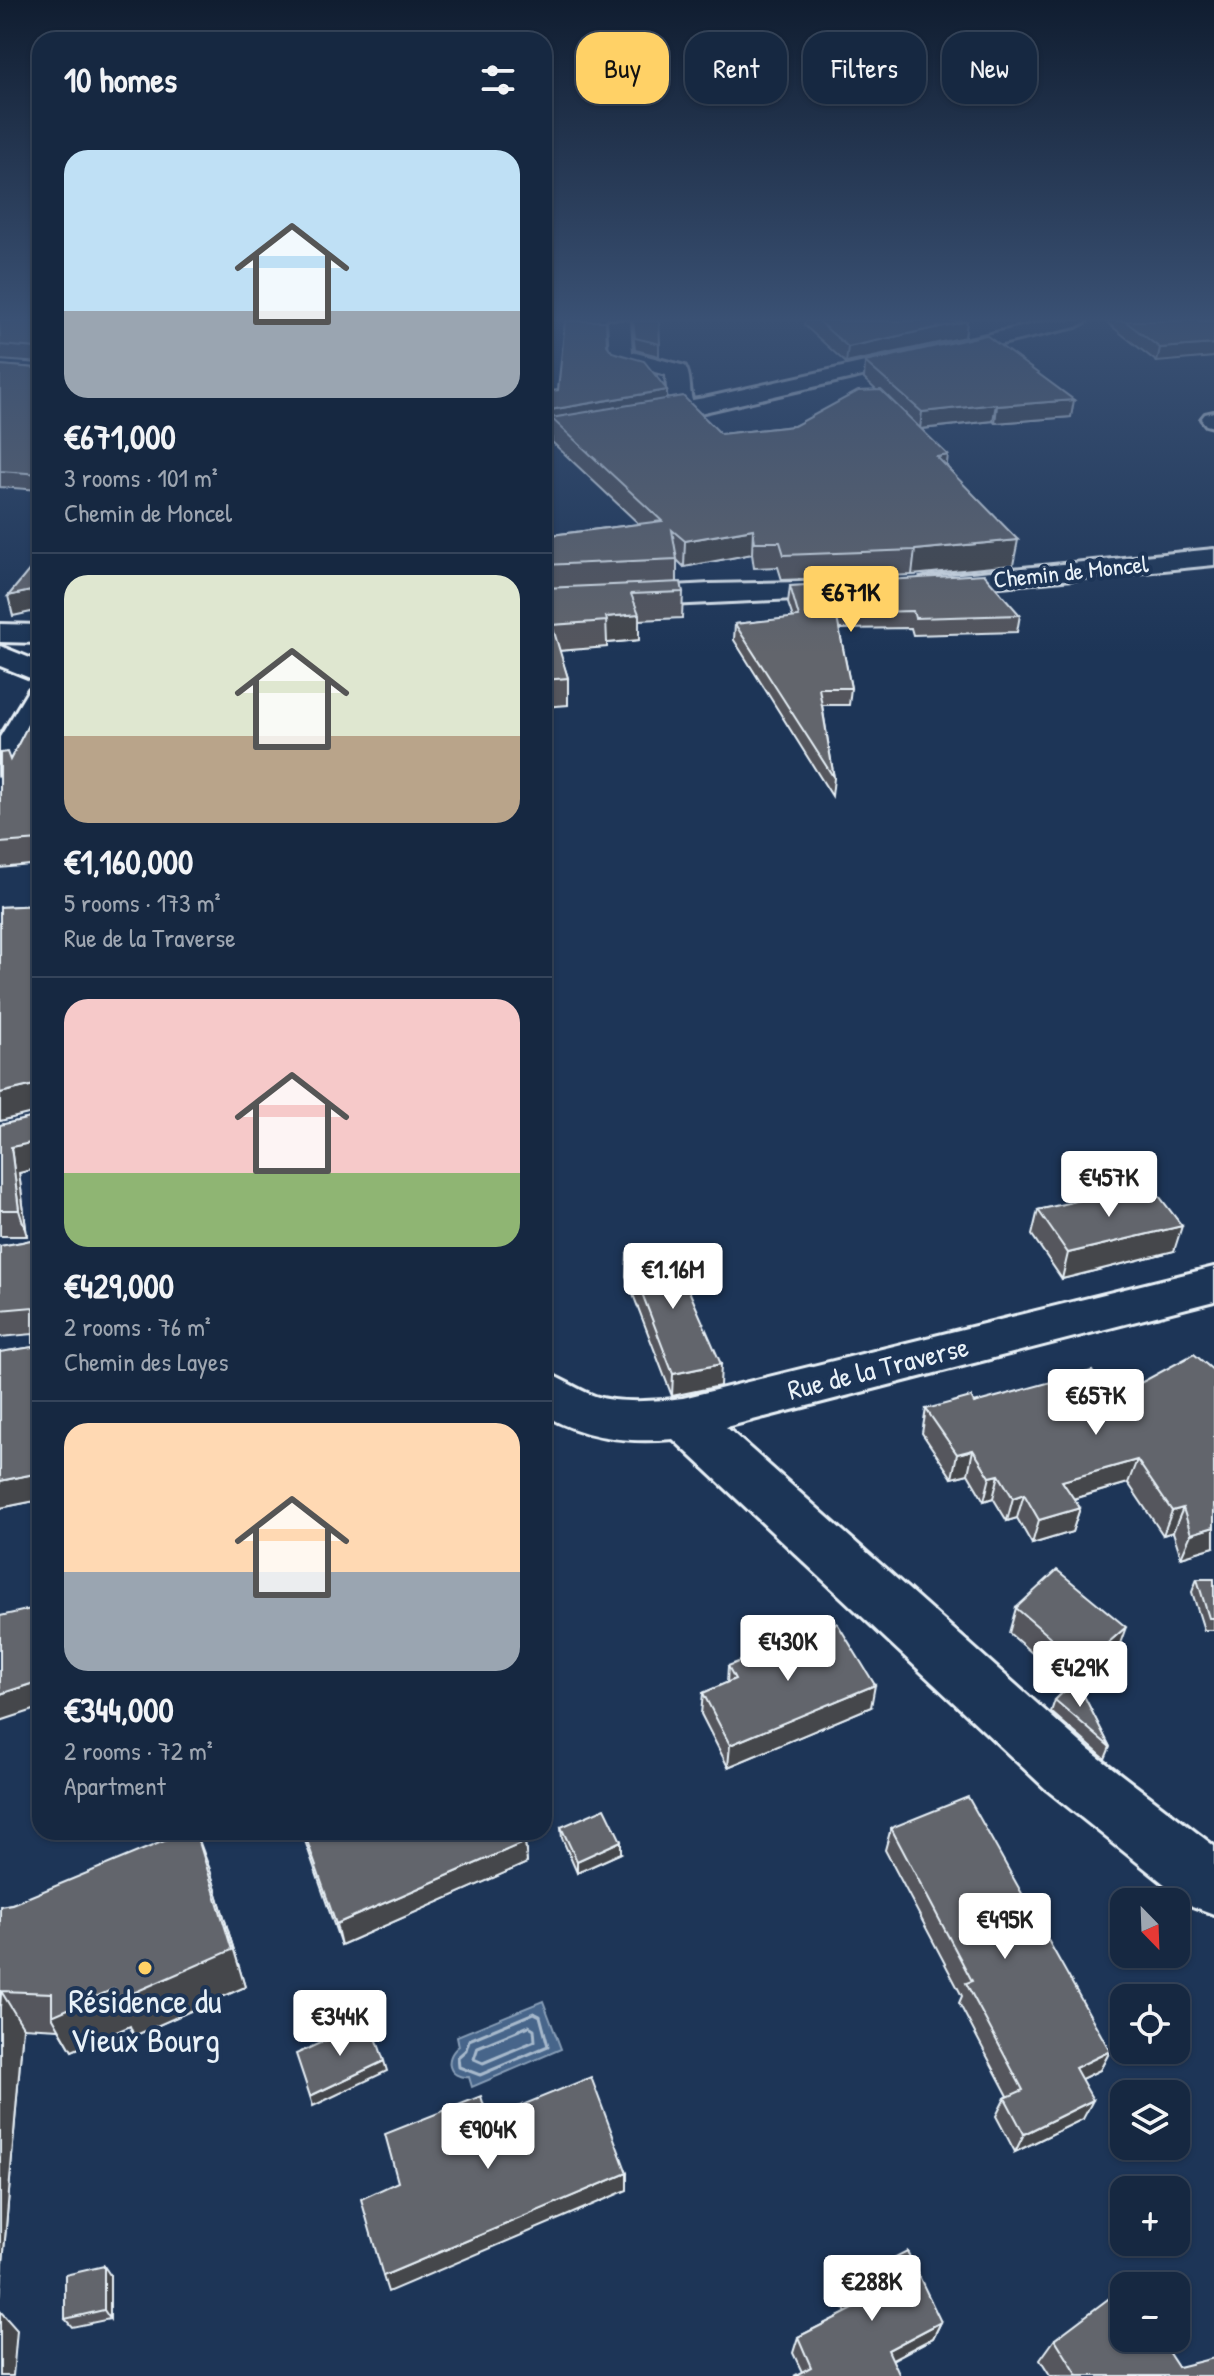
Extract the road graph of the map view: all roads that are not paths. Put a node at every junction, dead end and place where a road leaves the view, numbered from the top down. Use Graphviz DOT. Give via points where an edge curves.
graph roads {
  1 [pos="1214,557"];
  2 [pos="552,602"];
  3 [pos="32,635"];
  4 [pos="2,641"];
  5 [pos="32,641"];
  6 [pos="32,666"];
  7 [pos="32,704"];
  8 [pos="10,726"];
  9 [pos="0,765"];
  10 [pos="1214,1284"];
  11 [pos="552,1396"];
  12 [pos="683,1418"];
  13 [pos="1214,1884"];
  1 -- 2 [label="street, Chemin de Moncel" via="890,588"];
  3 -- 4 [label="street"];
  4 -- 5 [label="street"];
  4 -- 6 [label="street"];
  7 -- 8 [label="street"];
  8 -- 9 [label="street"];
  10 -- 12 [label="street, Rue de la Traverse"];
  11 -- 12 [label="street, Rue de la Traverse" via="588,1416"];
  12 -- 13 [label="street" via="1068,1770"];
}
